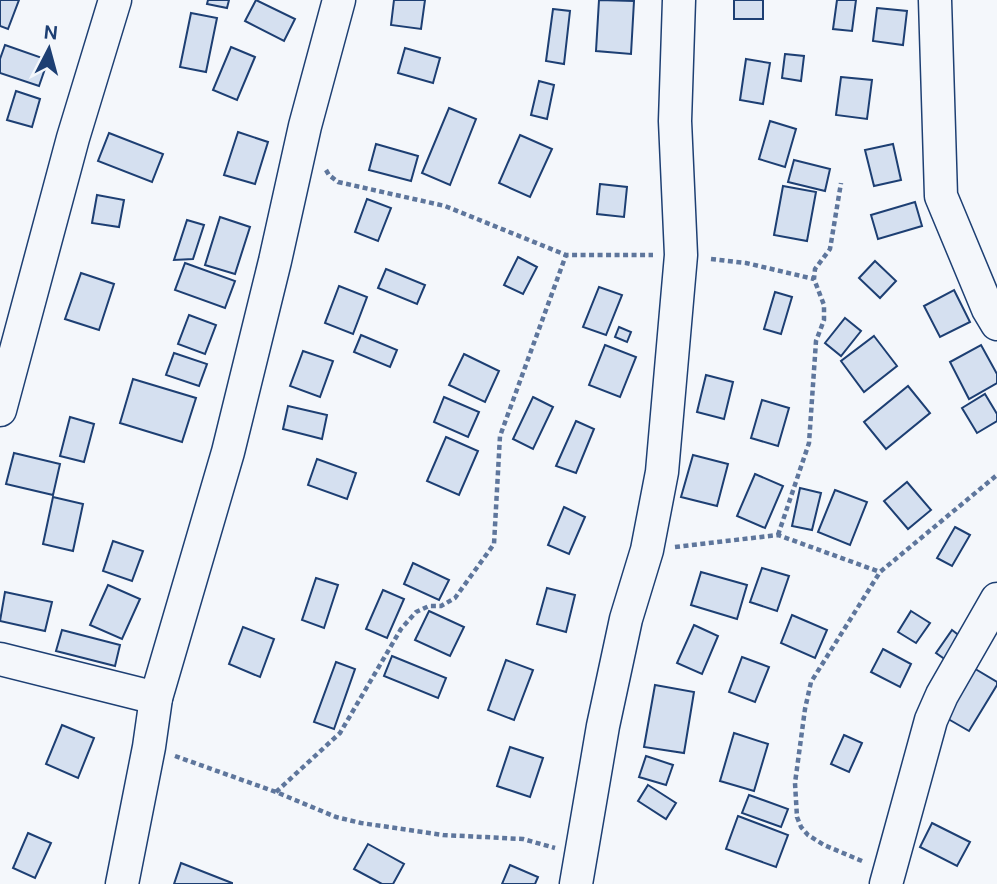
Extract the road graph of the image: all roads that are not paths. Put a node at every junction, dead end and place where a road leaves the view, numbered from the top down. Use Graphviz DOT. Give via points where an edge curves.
graph roads {
  1 [pos="115,0"];
  2 [pos="339,0"];
  3 [pos="679,0"];
  4 [pos="935,0"];
  5 [pos="997,324"];
  6 [pos="0,410"];
  7 [pos="997,599"];
  8 [pos="986,648"];
  9 [pos="0,659"];
  10 [pos="156,698"];
  11 [pos="579,870"];
  12 [pos="888,878"];
  13 [pos="122,884"];
  1 -- 6 [label="street"];
  2 -- 10 [label="street" via="231,439"];
  3 -- 11 [label="street" via="675,121 681,256 662,471 603,726"];
  4 -- 5 [label="street" via="941,196"];
  7 -- 8 [label="street"];
  8 -- 12 [label="street" via="942,695 931,720"];
  9 -- 10 [label="street"];
  10 -- 13 [label="street"];
}
